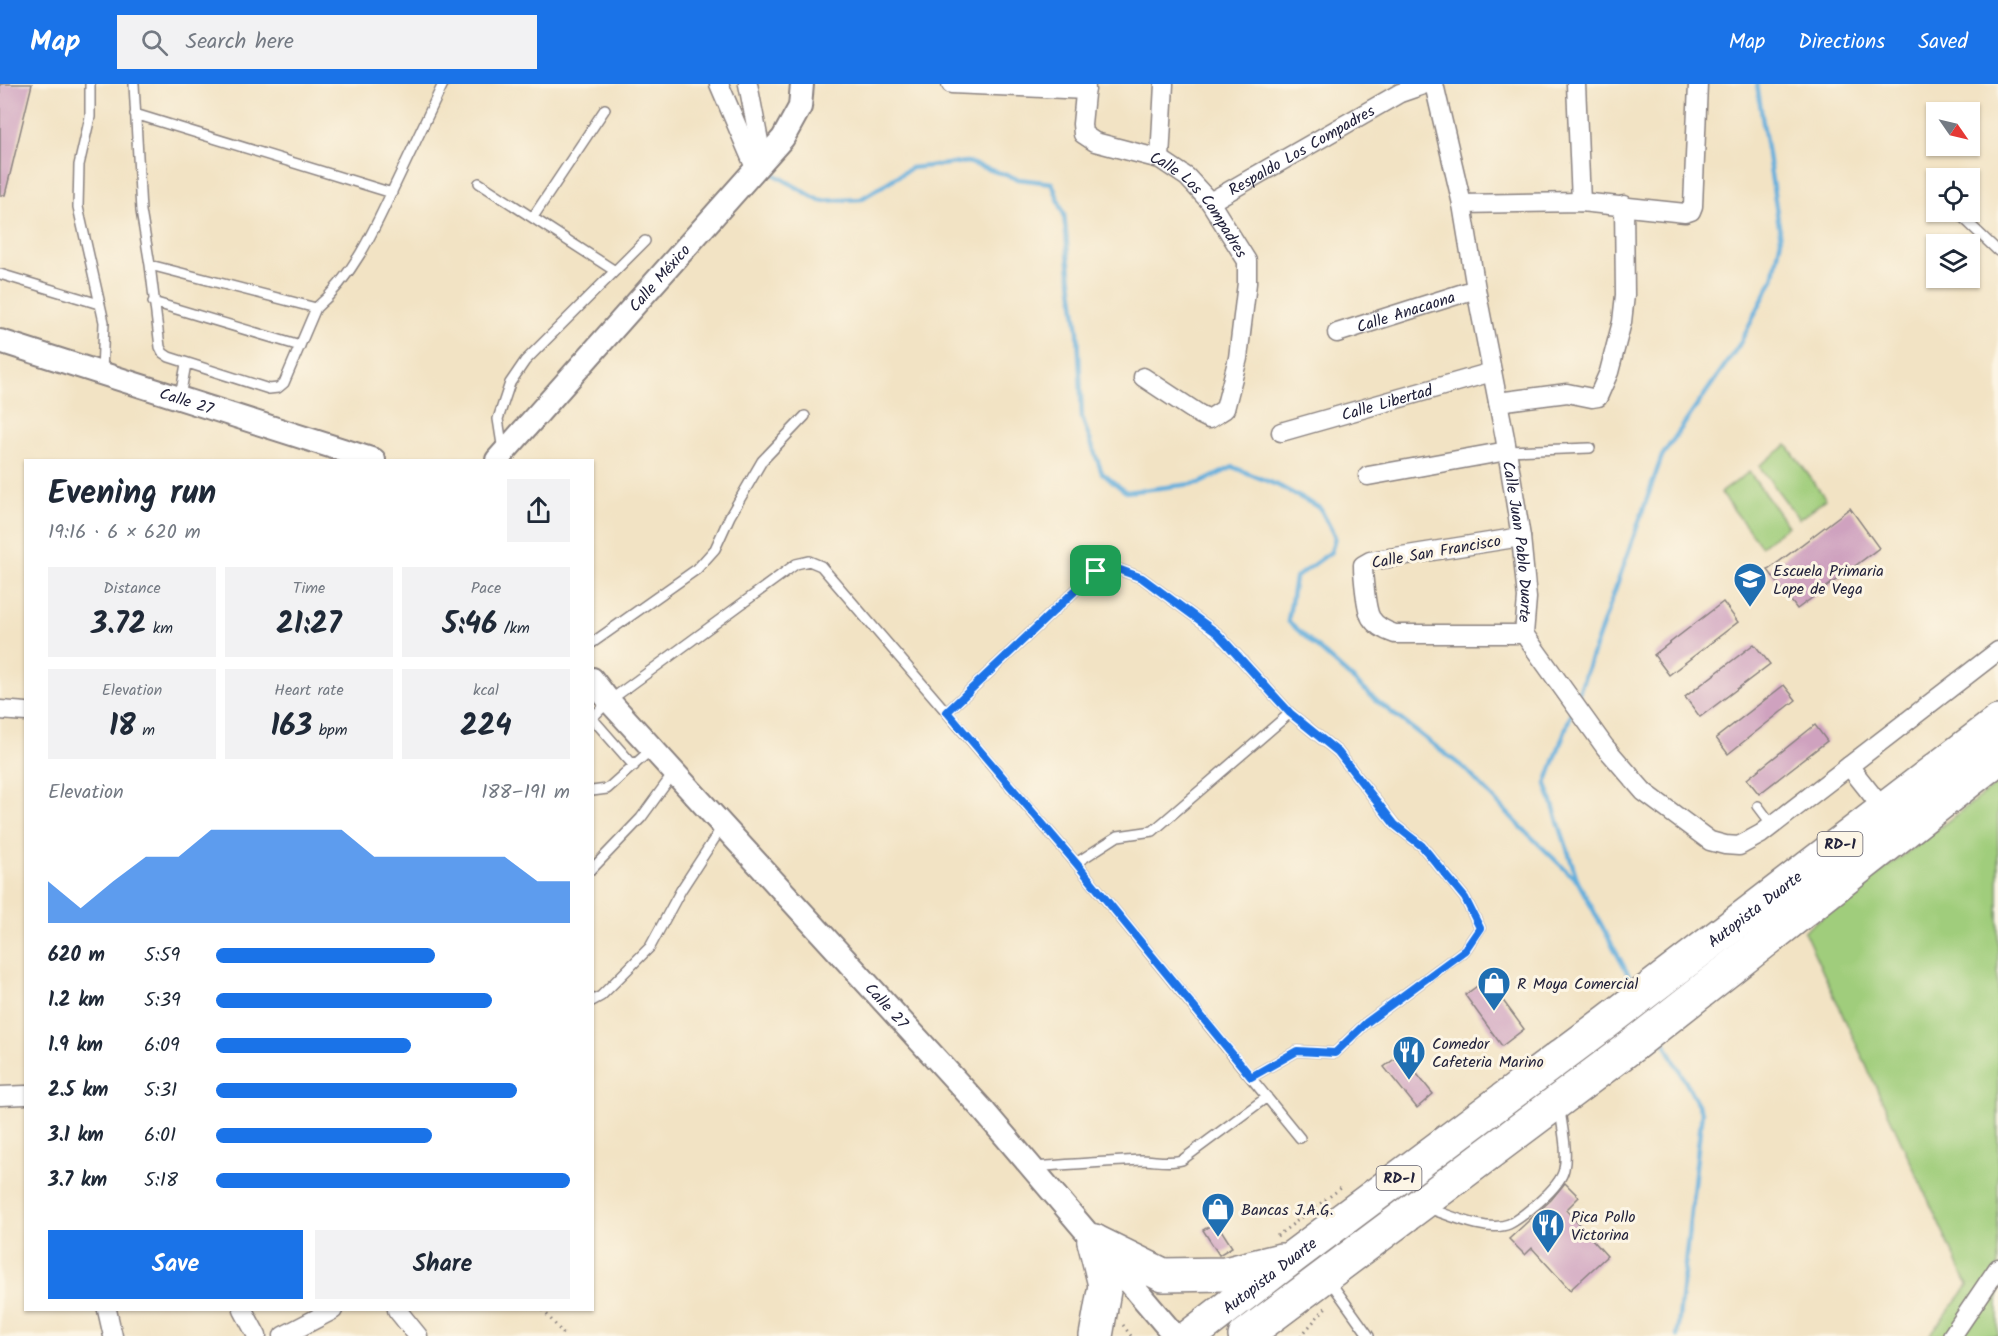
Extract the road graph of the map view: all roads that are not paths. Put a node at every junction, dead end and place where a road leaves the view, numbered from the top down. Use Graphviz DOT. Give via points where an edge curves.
graph roads {
  1 [pos="90,84"];
  2 [pos="134,84"];
  3 [pos="443,84"];
  4 [pos="719,84"];
  5 [pos="748,84"];
  6 [pos="802,84"];
  7 [pos="951,84"];
  8 [pos="1164,84"];
  9 [pos="1426,84"];
  10 [pos="1434,84"];
  11 [pos="1576,84"];
  12 [pos="1698,84"];
  13 [pos="1086,87"];
  14 [pos="605,109"];
  15 [pos="135,114"];
  16 [pos="1160,159"];
  17 [pos="762,163"];
  18 [pos="479,183"];
  19 [pos="392,192"];
  20 [pos="1210,202"];
  21 [pos="1581,202"];
  22 [pos="1462,204"];
  23 [pos="1624,205"];
  24 [pos="533,218"];
  25 [pos="1968,222"];
  26 [pos="645,241"];
  27 [pos="1998,251"];
  28 [pos="150,265"];
  29 [pos="615,271"];
  30 [pos="0,274"];
  31 [pos="1476,289"];
  32 [pos="153,302"];
  33 [pos="99,304"];
  34 [pos="316,308"];
  35 [pos="1337,333"];
  36 [pos="0,341"];
  37 [pos="300,346"];
  38 [pos="186,364"];
  39 [pos="1492,372"];
  40 [pos="102,373"];
  41 [pos="1143,377"];
  42 [pos="180,398"];
  43 [pos="1498,402"];
  44 [pos="806,416"];
  45 [pos="1281,432"];
  46 [pos="1590,448"];
  47 [pos="1507,451"];
  48 [pos="500,457"];
  49 [pos="371,459"];
  50 [pos="1368,476"];
  51 [pos="1521,537"];
  52 [pos="1524,634"];
  53 [pos="594,642"];
  54 [pos="1998,651"];
  55 [pos="594,681"];
  56 [pos="609,700"];
  57 [pos="0,710"];
  58 [pos="24,712"];
  59 [pos="947,712"];
  60 [pos="1290,713"];
  61 [pos="594,716"];
  62 [pos="594,720"];
  63 [pos="1998,722"];
  64 [pos="653,748"];
  65 [pos="1998,758"];
  66 [pos="634,766"];
  67 [pos="1849,766"];
  68 [pos="675,772"];
  69 [pos="594,791"];
  70 [pos="1758,806"];
  71 [pos="1884,810"];
  72 [pos="724,825"];
  73 [pos="1773,825"];
  74 [pos="1076,863"];
  75 [pos="594,867"];
  76 [pos="594,1000"];
  77 [pos="1251,1077"];
  78 [pos="24,1095"];
  79 [pos="0,1096"];
  80 [pos="1267,1098"];
  81 [pos="1559,1101"];
  82 [pos="1300,1138"];
  83 [pos="1032,1167"];
  84 [pos="1419,1205"];
  85 [pos="1094,1241"];
  86 [pos="1282,1249"];
  87 [pos="1998,1268"];
  88 [pos="1332,1284"];
  89 [pos="107,1311"];
  90 [pos="244,1311"];
  91 [pos="331,1311"];
  92 [pos="398,1311"];
  93 [pos="113,1336"];
  94 [pos="257,1336"];
  95 [pos="283,1336"];
  96 [pos="418,1336"];
  97 [pos="1096,1336"];
  98 [pos="1174,1336"];
  99 [pos="1190,1336"];
  100 [pos="1245,1336"];
  101 [pos="1369,1336"];
  102 [pos="1952,1336"];
  1 -- 33 [label="lane" via="90,117 79,165 78,207"];
  2 -- 15 [label="lane"];
  3 -- 19 [label="lane"];
  4 -- 17 [label="street" via="748,148"];
  5 -- 17 [label="street"];
  6 -- 17 [label="street, Calle México" via="800,107 783,138"];
  7 -- 13 [label="street"];
  8 -- 16 [label="street"];
  9 -- 20 [label="street, Respaldo Los Compadres" via="1400,93"];
  10 -- 22 [label="street, Calle Juan Pablo Duarte"];
  11 -- 21 [label="street"];
  12 -- 23 [label="street" via="1690,211"];
  13 -- 16 [label="street, Calle Los Compadres" via="1083,134 1095,142"];
  14 -- 24 [label="lane"];
  15 -- 19 [label="lane"];
  15 -- 28 [label="lane" via="141,211"];
  16 -- 20 [label="street, Calle Los Compadres" via="1187,177"];
  17 -- 48 [label="street, Calle México"];
  18 -- 24 [label="lane"];
  19 -- 34 [label="lane" via="348,274"];
  20 -- 41 [label="street, Calle Los Compadres" via="1247,261 1238,358 1225,409 1209,419"];
  21 -- 22 [label="street"];
  21 -- 23 [label="street"];
  22 -- 31 [label="street, Calle Juan Pablo Duarte"];
  23 -- 43 [label="street" via="1623,313 1609,372 1598,397 1567,393"];
  24 -- 29 [label="lane"];
  25 -- 27 [label="lane"];
  26 -- 29 [label="lane"];
  28 -- 32 [label="lane"];
  28 -- 34 [label="lane"];
  29 -- 48 [label="lane" via="525,361 510,383 498,419"];
  30 -- 33 [label="lane"];
  31 -- 35 [label="street, Calle Anacaona"];
  31 -- 39 [label="street, Calle Juan Pablo Duarte"];
  32 -- 37 [label="lane"];
  32 -- 38 [label="lane" via="163,353"];
  33 -- 40 [label="lane" via="104,322"];
  34 -- 37 [label="lane"];
  36 -- 40 [label="street, Calle 27"];
  37 -- 38 [label="lane" via="278,388 269,389"];
  38 -- 42 [label="lane"];
  39 -- 43 [label="street, Calle Juan Pablo Duarte"];
  39 -- 45 [label="street, Calle Libertad"];
  40 -- 42 [label="street, Calle 27"];
  42 -- 49 [label="street, Calle 27"];
  43 -- 47 [label="street, Calle Juan Pablo Duarte"];
  44 -- 53 [label="lane" via="762,461 715,549 698,569"];
  46 -- 47 [label="lane"];
  47 -- 50 [label="street"];
  47 -- 51 [label="street, Calle Juan Pablo Duarte"];
  51 -- 52 [label="street, Calle Juan Pablo Duarte" via="1527,598"];
  51 -- 52 [label="street, Calle San Francisco" via="1370,561 1363,565 1363,575 1370,617 1382,629 1395,634"];
  52 -- 73 [label="street, Calle Juan Pablo Duarte" via="1605,747 1644,792 1710,841 1725,845 1739,846"];
  54 -- 67 [label="street, Calle Juan Pablo Duarte"];
  55 -- 56 [label="street, Calle 27"];
  56 -- 59 [label="lane" via="796,564 809,561 821,566"];
  56 -- 61 [label="lane"];
  56 -- 64 [label="street, Calle 27"];
  57 -- 58 [label="street"];
  59 -- 60 [label="lane" via="1096,571 1115,568 1142,578 1217,633"];
  59 -- 74 [label="lane"];
  60 -- 74 [label="lane" via="1153,831 1118,836"];
  60 -- 77 [label="lane" via="1338,752 1395,825 1422,846 1465,898 1480,928 1465,950 1366,1023 1335,1053 1297,1051"];
  62 -- 66 [label="lane"];
  63 -- 71 [label="highway, Autopista Duarte / RD-1"];
  64 -- 66 [label="lane"];
  64 -- 68 [label="street, Calle 27"];
  65 -- 81 [label="highway, Autopista Duarte / RD-1"];
  66 -- 69 [label="lane" via="607,789"];
  67 -- 71 [label="street"];
  67 -- 73 [label="street, Calle Juan Pablo Duarte"];
  68 -- 72 [label="street, Calle 27"];
  68 -- 75 [label="lane" via="641,818"];
  70 -- 73 [label="lane"];
  71 -- 86 [label="highway, Autopista Duarte / RD-1" via="1608,1021"];
  72 -- 76 [label="lane" via="681,890 650,947"];
  72 -- 83 [label="street, Calle 27"];
  74 -- 77 [label="lane"];
  77 -- 80 [label="lane"];
  78 -- 79 [label="street"];
  80 -- 82 [label="lane"];
  80 -- 83 [label="lane" via="1182,1160"];
  81 -- 84 [label="highway, Autopista Duarte / RD-1"];
  81 -- 84 [label="lane" via="1564,1170 1547,1194 1525,1214 1508,1225 1493,1226"];
  83 -- 85 [label="street, Calle 27"];
  84 -- 88 [label="highway, Autopista Duarte / RD-1"];
  85 -- 86 [label="highway" via="1163,1275 1225,1274"];
  85 -- 97 [label="highway" via="1104,1285"];
  85 -- 98 [label="street, Calle 27"];
  86 -- 99 [label="highway, Autopista Duarte / RD-1"];
  87 -- 102 [label="street"];
  88 -- 100 [label="highway, Autopista Duarte / RD-1"];
  88 -- 101 [label="lane"];
  89 -- 93 [label="street"];
  90 -- 94 [label="street"];
  91 -- 95 [label="street"];
  92 -- 96 [label="street"];
}
